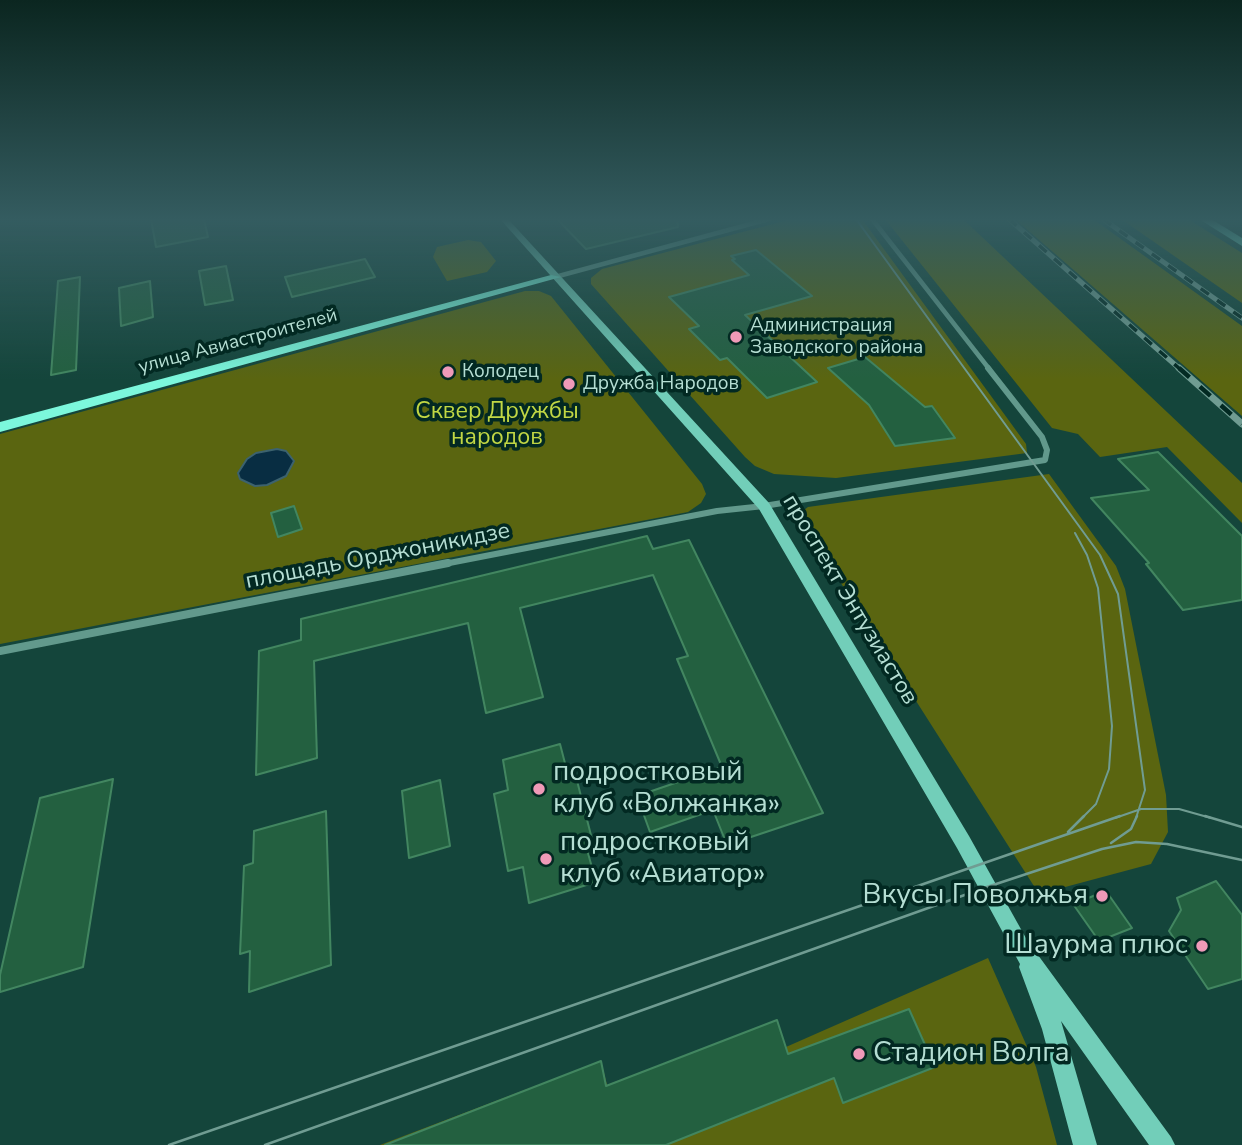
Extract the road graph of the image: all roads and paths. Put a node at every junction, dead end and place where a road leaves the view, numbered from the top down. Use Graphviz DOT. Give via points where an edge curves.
graph roads {
  1 [pos="552,272"];
  2 [pos="568,272"];
  3 [pos="914,272"];
  4 [pos="555,276"];
  5 [pos="0,427"];
  6 [pos="764,506"];
  7 [pos="0,651"];
  8 [pos="1020,947"];
  9 [pos="1085,1145"];
  10 [pos="1163,1145"];
  1 -- 4 [label="main road, проспект Энтузиастов"];
  2 -- 4 [label="street, улица Авиастроителей"];
  3 -- 6 [label="street, площадь Орджоникидзе" via="1042,437 1045,460"];
  4 -- 5 [label="main road, улица Авиастроителей"];
  4 -- 6 [label="main road, проспект Энтузиастов"];
  6 -- 7 [label="street, площадь Орджоникидзе" via="717,511"];
  6 -- 8 [label="main road, проспект Энтузиастов"];
  8 -- 9 [label="main road, проспект Энтузиастов" via="1053,1029"];
  8 -- 10 [label="main road, проспект Энтузиастов"];
}
